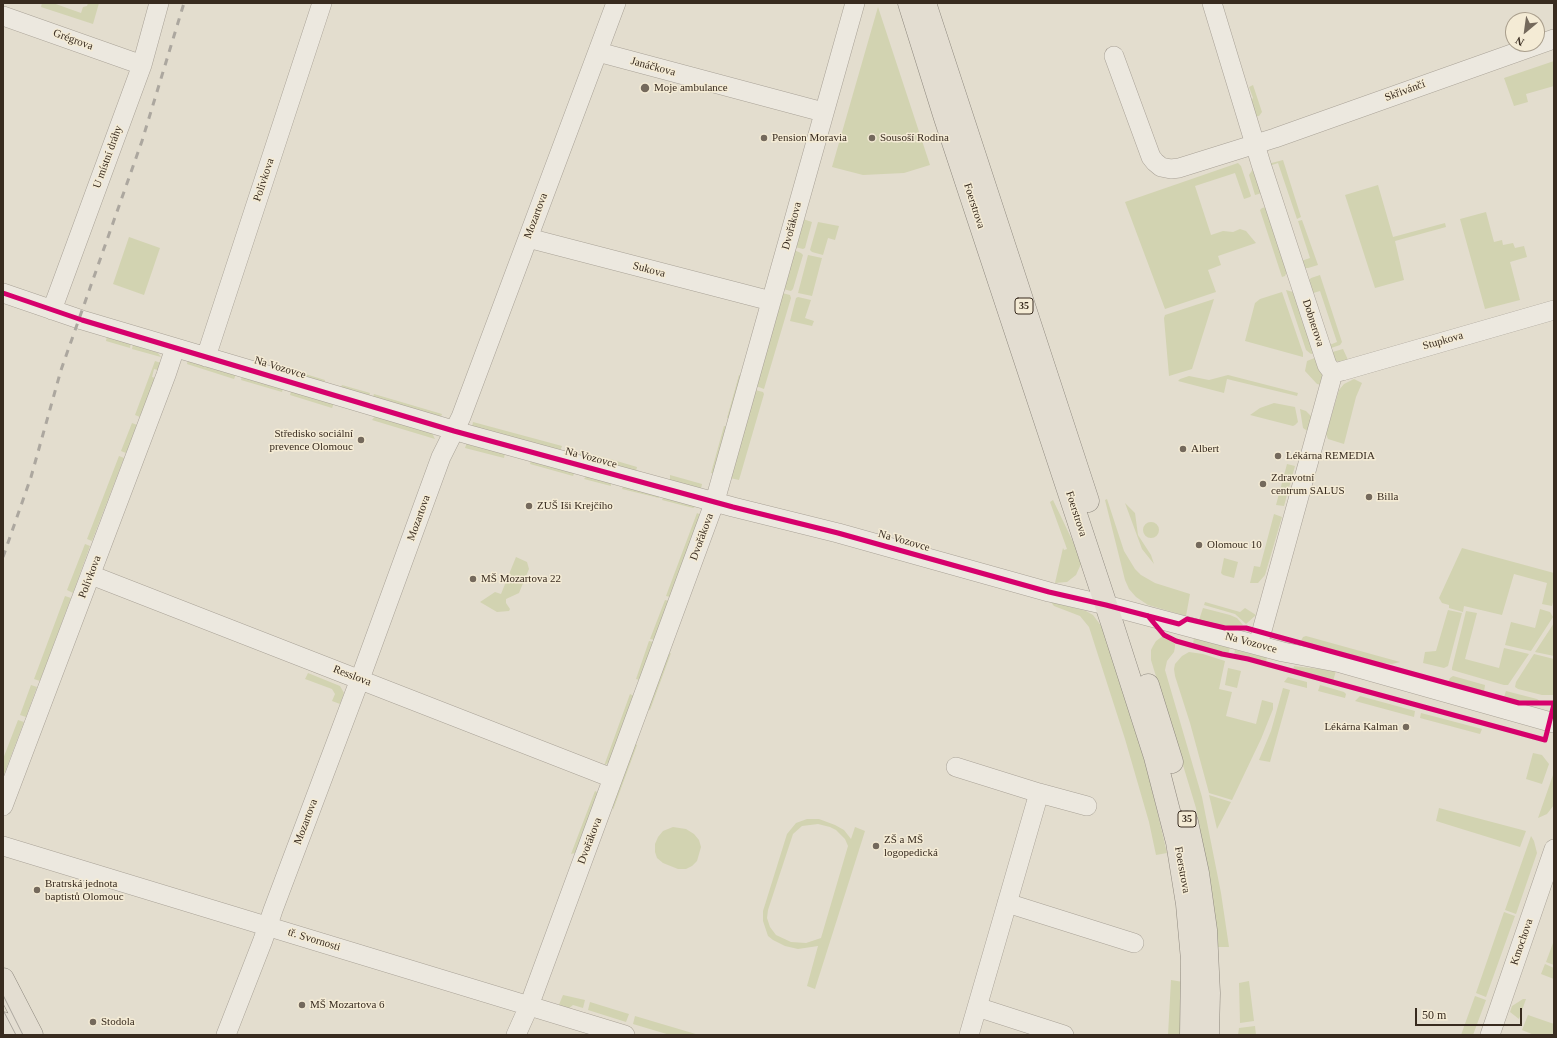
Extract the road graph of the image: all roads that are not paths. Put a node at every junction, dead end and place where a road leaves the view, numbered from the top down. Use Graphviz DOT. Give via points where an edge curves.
graph roads {
  1 [pos="159,3"];
  2 [pos="322,3"];
  3 [pos="616,3"];
  4 [pos="855,3"];
  5 [pos="909,3"];
  6 [pos="925,3"];
  7 [pos="1212,3"];
  8 [pos="3,16"];
  9 [pos="1554,39"];
  10 [pos="598,52"];
  11 [pos="1114,56"];
  12 [pos="142,65"];
  13 [pos="823,112"];
  14 [pos="1256,144"];
  15 [pos="528,238"];
  16 [pos="3,293"];
  17 [pos="771,301"];
  18 [pos="52,310"];
  19 [pos="1554,310"];
  20 [pos="168,346"];
  21 [pos="210,358"];
  22 [pos="1333,373"];
  23 [pos="454,431"];
  24 [pos="715,501"];
  25 [pos="91,575"];
  26 [pos="1115,607"];
  27 [pos="1258,645"];
  28 [pos="360,679"];
  29 [pos="1554,723"];
  30 [pos="956,767"];
  31 [pos="612,778"];
  32 [pos="1039,793"];
  33 [pos="3,806"];
  34 [pos="1087,806"];
  35 [pos="3,846"];
  36 [pos="1554,849"];
  37 [pos="1007,903"];
  38 [pos="268,926"];
  39 [pos="1134,943"];
  40 [pos="3,979"];
  41 [pos="529,1006"];
  42 [pos="977,1007"];
  43 [pos="3,1023"];
  44 [pos="9,1035"];
  45 [pos="32,1035"];
  46 [pos="226,1035"];
  47 [pos="516,1035"];
  48 [pos="625,1035"];
  49 [pos="969,1035"];
  50 [pos="1064,1035"];
  51 [pos="1191,1035"];
  52 [pos="1208,1035"];
  53 [pos="1490,1035"];
  1 -- 12 [label="street, U místní dráhy"];
  2 -- 21 [label="street, Polívkova"];
  3 -- 10 [label="street, Mozartova"];
  4 -- 13 [label="street, Dvořákova"];
  5 -- 26 [label="main road, Foerstrova / 35" via="945,118"];
  6 -- 26 [label="main road, Foerstrova / 35"];
  7 -- 14 [label="street, Dobnerova"];
  8 -- 12 [label="street, Grégrova"];
  9 -- 14 [label="street, Skřivánčí"];
  10 -- 13 [label="street, Janáčkova"];
  10 -- 15 [label="street, Mozartova"];
  11 -- 14 [label="street, Skřivánčí" via="1151,157 1161,167 1178,168"];
  12 -- 18 [label="street, U místní dráhy"];
  13 -- 17 [label="street, Dvořákova"];
  14 -- 22 [label="street, Dobnerova" via="1260,164 1327,365"];
  15 -- 17 [label="street, Sukova"];
  15 -- 23 [label="street, Mozartova"];
  16 -- 18 [label="street, Na Vozovce"];
  17 -- 24 [label="street, Dvořákova"];
  18 -- 20 [label="street, Na Vozovce"];
  19 -- 22 [label="street, Stupkova"];
  20 -- 21 [label="street, Na Vozovce"];
  20 -- 25 [label="street, Polívkova"];
  21 -- 23 [label="street, Na Vozovce"];
  22 -- 27 [label="street"];
  23 -- 24 [label="street, Na Vozovce"];
  23 -- 28 [label="street, Mozartova" via="441,457"];
  24 -- 26 [label="street, Na Vozovce" via="1041,590"];
  24 -- 31 [label="street, Dvořákova"];
  25 -- 28 [label="street, Resslova"];
  25 -- 33 [label="street, Polívkova"];
  26 -- 27 [label="street, Na Vozovce"];
  26 -- 51 [label="main road, Foerstrova / 35" via="1177,842 1191,936"];
  26 -- 52 [label="main road, Foerstrova / 35" via="1161,725 1193,847 1206,936"];
  27 -- 29 [label="street, Na Vozovce" via="1341,663"];
  28 -- 31 [label="street, Resslova"];
  28 -- 38 [label="street, Mozartova"];
  30 -- 32 [label="street"];
  31 -- 41 [label="street, Dvořákova"];
  32 -- 34 [label="street"];
  32 -- 37 [label="street"];
  35 -- 38 [label="street, tř. Svornosti"];
  36 -- 53 [label="street, Kmochova"];
  37 -- 39 [label="street"];
  37 -- 42 [label="street"];
  38 -- 41 [label="street, tř. Svornosti"];
  38 -- 46 [label="street, Mozartova"];
  40 -- 45 [label="main road"];
  41 -- 47 [label="street, Dvořákova"];
  41 -- 48 [label="street, tř. Svornosti"];
  42 -- 49 [label="street"];
  42 -- 50 [label="street"];
  43 -- 44 [label="main road"];
}
